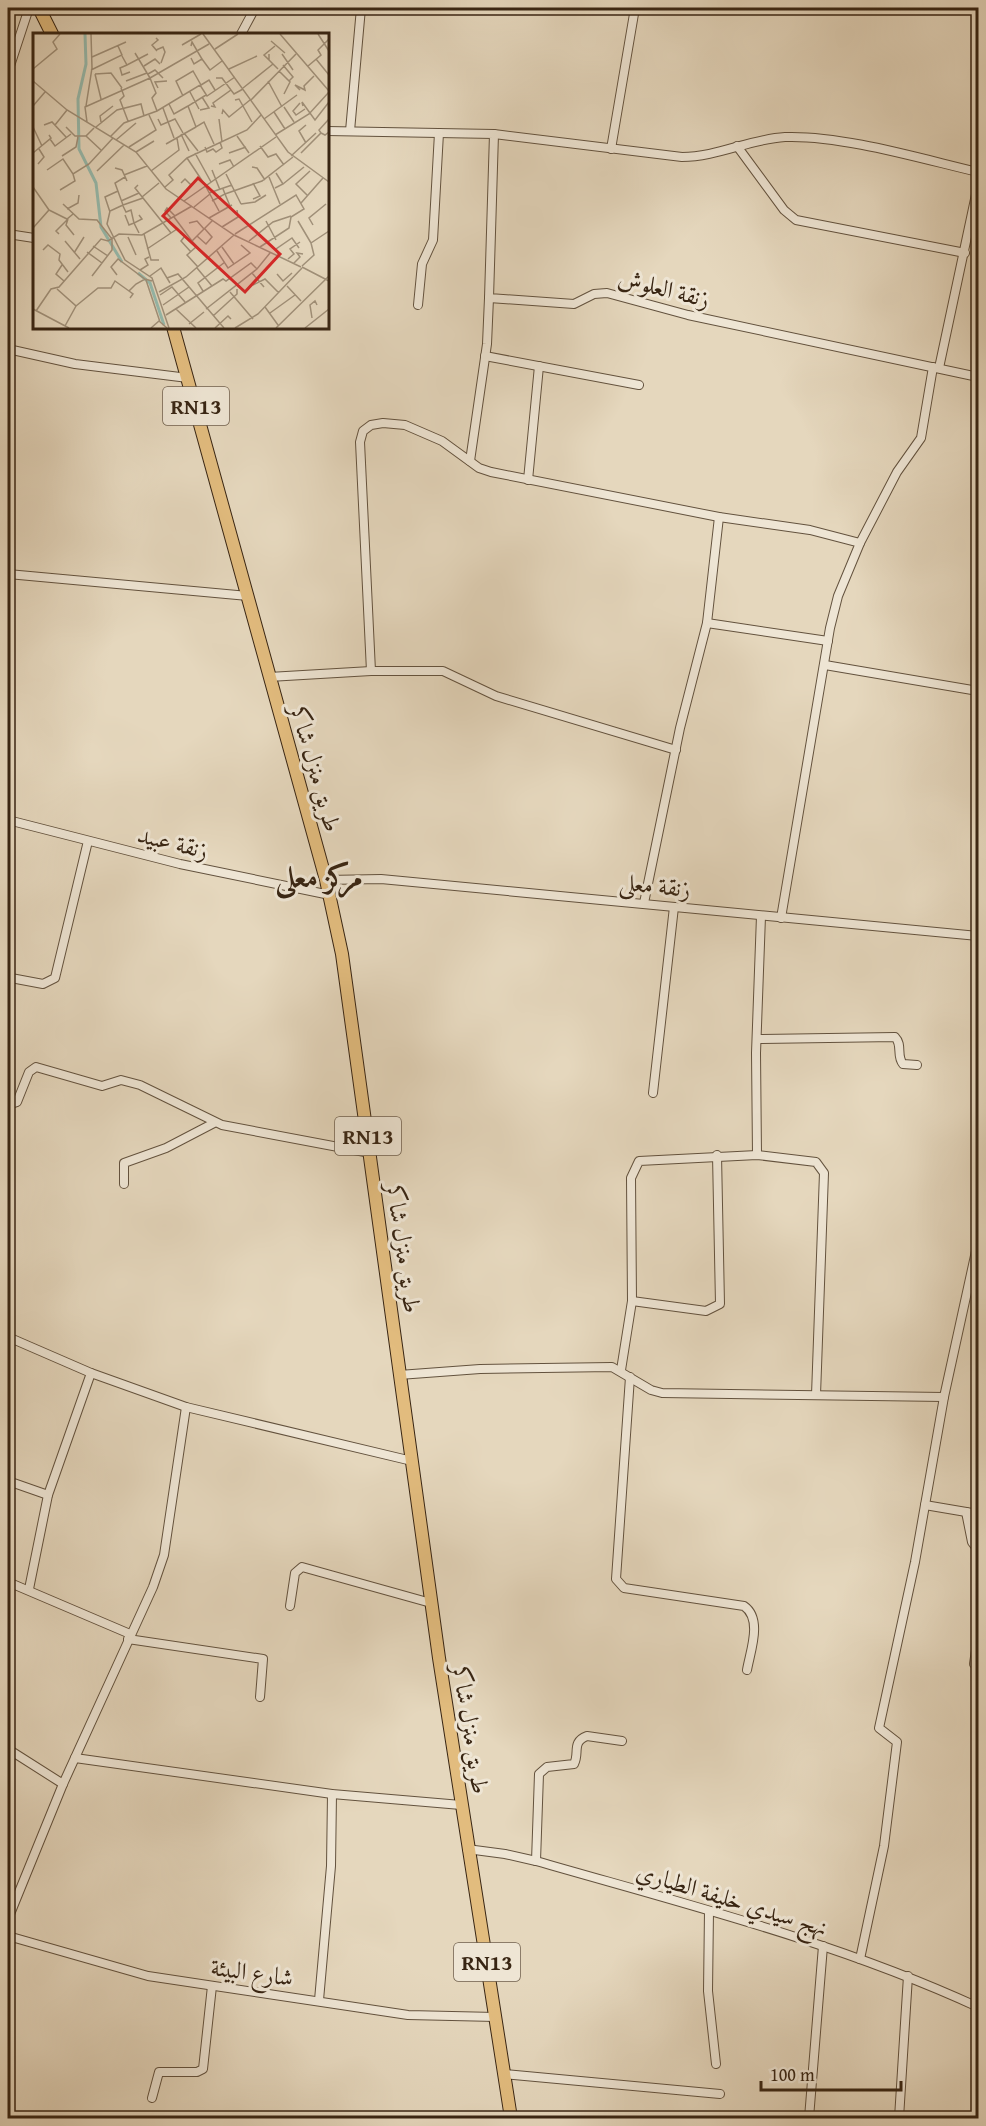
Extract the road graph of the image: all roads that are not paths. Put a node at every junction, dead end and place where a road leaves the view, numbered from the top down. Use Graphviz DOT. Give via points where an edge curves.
graph roads {
  1 [pos="29,8"];
  2 [pos="39,8"];
  3 [pos="255,8"];
  4 [pos="361,8"];
  5 [pos="634,8"];
  6 [pos="51,33"];
  7 [pos="242,33"];
  8 [pos="8,72"];
  9 [pos="328,131"];
  10 [pos="350,131"];
  11 [pos="439,133"];
  12 [pos="494,135"];
  13 [pos="737,146"];
  14 [pos="611,149"];
  15 [pos="978,172"];
  16 [pos="978,185"];
  17 [pos="8,234"];
  18 [pos="33,238"];
  19 [pos="965,253"];
  20 [pos="489,298"];
  21 [pos="418,305"];
  22 [pos="173,328"];
  23 [pos="8,349"];
  24 [pos="485,356"];
  25 [pos="539,366"];
  26 [pos="936,368"];
  27 [pos="978,377"];
  28 [pos="188,378"];
  29 [pos="639,385"];
  30 [pos="470,461"];
  31 [pos="528,480"];
  32 [pos="718,517"];
  33 [pos="860,543"];
  34 [pos="8,574"];
  35 [pos="248,596"];
  36 [pos="707,623"];
  37 [pos="828,641"];
  38 [pos="825,665"];
  39 [pos="371,671"];
  40 [pos="269,677"];
  41 [pos="978,691"];
  42 [pos="676,750"];
  43 [pos="8,820"];
  44 [pos="88,841"];
  45 [pos="326,880"];
  46 [pos="330,895"];
  47 [pos="644,903"];
  48 [pos="674,907"];
  49 [pos="761,916"];
  50 [pos="781,918"];
  51 [pos="978,936"];
  52 [pos="11,978"];
  53 [pos="757,1039"];
  54 [pos="917,1065"];
  55 [pos="653,1093"];
  56 [pos="8,1105"];
  57 [pos="214,1123"];
  58 [pos="370,1153"];
  59 [pos="717,1155"];
  60 [pos="757,1155"];
  61 [pos="124,1185"];
  62 [pos="978,1242"];
  63 [pos="976,1263"];
  64 [pos="632,1301"];
  65 [pos="8,1336"];
  66 [pos="621,1370"];
  67 [pos="91,1373"];
  68 [pos="399,1375"];
  69 [pos="630,1377"];
  70 [pos="816,1395"];
  71 [pos="944,1397"];
  72 [pos="186,1407"];
  73 [pos="412,1461"];
  74 [pos="8,1480"];
  75 [pos="48,1495"];
  76 [pos="925,1505"];
  77 [pos="966,1512"];
  78 [pos="978,1514"];
  79 [pos="978,1550"];
  80 [pos="8,1582"];
  81 [pos="28,1588"];
  82 [pos="431,1603"];
  83 [pos="290,1606"];
  84 [pos="978,1636"];
  85 [pos="129,1637"];
  86 [pos="974,1664"];
  87 [pos="747,1670"];
  88 [pos="260,1697"];
  89 [pos="622,1741"];
  90 [pos="8,1749"];
  91 [pos="75,1758"];
  92 [pos="63,1784"];
  93 [pos="333,1794"];
  94 [pos="461,1805"];
  95 [pos="467,1849"];
  96 [pos="536,1862"];
  97 [pos="709,1911"];
  98 [pos="8,1919"];
  99 [pos="9,1937"];
  100 [pos="823,1946"];
  101 [pos="8,1955"];
  102 [pos="860,1959"];
  103 [pos="908,1976"];
  104 [pos="212,1986"];
  105 [pos="319,2000"];
  106 [pos="978,2007"];
  107 [pos="496,2017"];
  108 [pos="716,2064"];
  109 [pos="504,2074"];
  110 [pos="720,2094"];
  111 [pos="152,2098"];
  112 [pos="511,2118"];
  113 [pos="809,2118"];
  114 [pos="899,2118"];
  1 -- 8 [label="street"];
  2 -- 6 [label="main road"];
  3 -- 7 [label="street"];
  4 -- 10 [label="street"];
  5 -- 14 [label="street"];
  9 -- 10 [label="street"];
  10 -- 11 [label="street"];
  11 -- 12 [label="street"];
  11 -- 21 [label="street" via="433,240 422,264"];
  12 -- 14 [label="street"];
  12 -- 20 [label="street"];
  13 -- 14 [label="street" via="690,157"];
  13 -- 15 [label="street" via="802,137"];
  13 -- 19 [label="street" via="784,210 796,220"];
  16 -- 19 [label="street"];
  17 -- 18 [label="street"];
  19 -- 26 [label="street"];
  20 -- 24 [label="street"];
  20 -- 26 [label="street, زنقة العلوش" via="574,304 594,294 607,293 687,315"];
  22 -- 28 [label="main road, طريق منزل شاكر / RN13"];
  23 -- 28 [label="street" via="84,365"];
  24 -- 25 [label="street"];
  24 -- 30 [label="street"];
  25 -- 29 [label="street"];
  25 -- 31 [label="street"];
  26 -- 27 [label="street, زنقة العلوش"];
  26 -- 33 [label="street" via="921,438 897,472"];
  28 -- 35 [label="main road, طريق منزل شاكر / RN13"];
  30 -- 31 [label="street" via="491,472"];
  30 -- 39 [label="street" via="442,441 405,425 383,423 363,431 360,442"];
  31 -- 32 [label="street"];
  32 -- 33 [label="street" via="810,530"];
  32 -- 36 [label="street"];
  33 -- 37 [label="street" via="838,596"];
  34 -- 35 [label="street"];
  35 -- 40 [label="main road, طريق منزل شاكر / RN13"];
  36 -- 37 [label="street"];
  36 -- 42 [label="street"];
  37 -- 38 [label="street"];
  38 -- 41 [label="street"];
  38 -- 50 [label="street"];
  39 -- 40 [label="street"];
  39 -- 42 [label="street" via="446,671 469,686 496,696"];
  40 -- 45 [label="main road, طريق منزل شاكر / RN13"];
  42 -- 47 [label="street"];
  43 -- 44 [label="street, زنقة عبيد"];
  44 -- 46 [label="street, زنقة عبيد"];
  44 -- 52 [label="street" via="56,978 43,984"];
  45 -- 46 [label="main road, طريق منزل شاكر / RN13"];
  45 -- 47 [label="street, زنقة معلى" via="381,879"];
  46 -- 58 [label="main road, طريق منزل شاكر / RN13"];
  47 -- 48 [label="street, زنقة معلى"];
  48 -- 49 [label="street, زنقة معلى"];
  48 -- 55 [label="street"];
  49 -- 50 [label="street, زنقة معلى"];
  49 -- 53 [label="street"];
  50 -- 51 [label="street, زنقة معلى"];
  53 -- 54 [label="street" via="895,1036 903,1064"];
  53 -- 60 [label="street"];
  56 -- 57 [label="street" via="17,1102 29,1072 36,1067 102,1086 121,1080 140,1085"];
  57 -- 58 [label="street"];
  57 -- 61 [label="street" via="166,1148 124,1162"];
  58 -- 68 [label="main road, طريق منزل شاكر / RN13"];
  59 -- 60 [label="street"];
  59 -- 64 [label="street" via="645,1159 634,1167"];
  59 -- 64 [label="street" via="720,1304 706,1311"];
  60 -- 70 [label="street" via="816,1162 824,1173"];
  62 -- 63 [label="street"];
  63 -- 71 [label="street"];
  64 -- 66 [label="street"];
  65 -- 67 [label="street"];
  66 -- 68 [label="street" via="480,1369"];
  66 -- 69 [label="street"];
  67 -- 72 [label="street"];
  67 -- 75 [label="street"];
  68 -- 73 [label="main road, طريق منزل شاكر / RN13"];
  69 -- 70 [label="street" via="662,1393"];
  69 -- 87 [label="street" via="616,1579 624,1588 750,1610 754,1627"];
  70 -- 71 [label="street"];
  71 -- 76 [label="street"];
  72 -- 73 [label="street"];
  72 -- 85 [label="street" via="164,1555"];
  73 -- 82 [label="main road, طريق منزل شاكر / RN13"];
  74 -- 75 [label="street"];
  75 -- 81 [label="street"];
  76 -- 77 [label="street"];
  76 -- 102 [label="street" via="879,1728 897,1742 886,1836"];
  77 -- 78 [label="street"];
  77 -- 79 [label="street" via="972,1542"];
  80 -- 81 [label="street"];
  81 -- 85 [label="street"];
  82 -- 83 [label="street" via="302,1567 295,1573"];
  82 -- 94 [label="main road, طريق منزل شاكر / RN13"];
  84 -- 86 [label="street"];
  85 -- 88 [label="street" via="264,1659"];
  85 -- 91 [label="street"];
  89 -- 96 [label="street" via="581,1738 576,1745 574,1764 546,1767 539,1774"];
  90 -- 92 [label="street"];
  91 -- 92 [label="street"];
  91 -- 93 [label="street"];
  92 -- 98 [label="street"];
  93 -- 94 [label="street"];
  93 -- 105 [label="street"];
  94 -- 95 [label="main road, طريق منزل شاكر / RN13"];
  95 -- 96 [label="street, نهج سيدي خليفة الطياري"];
  95 -- 107 [label="main road, طريق منزل شاكر / RN13"];
  96 -- 97 [label="street, نهج سيدي خليفة الطياري"];
  97 -- 100 [label="street, نهج سيدي خليفة الطياري"];
  97 -- 108 [label="street" via="708,1991"];
  99 -- 101 [label="street"];
  99 -- 104 [label="street, شارع البيئة" via="130,1972"];
  100 -- 102 [label="street, نهج سيدي خليفة الطياري"];
  100 -- 113 [label="street"];
  102 -- 103 [label="street, نهج سيدي خليفة الطياري"];
  103 -- 106 [label="street, نهج سيدي خليفة الطياري"];
  103 -- 114 [label="street"];
  104 -- 105 [label="street, شارع البيئة"];
  104 -- 111 [label="street" via="202,2069 159,2072"];
  105 -- 107 [label="street, شارع البيئة" via="408,2015"];
  107 -- 109 [label="main road, طريق منزل شاكر / RN13"];
  109 -- 110 [label="street"];
  109 -- 112 [label="main road, طريق منزل شاكر / RN13"];
}
